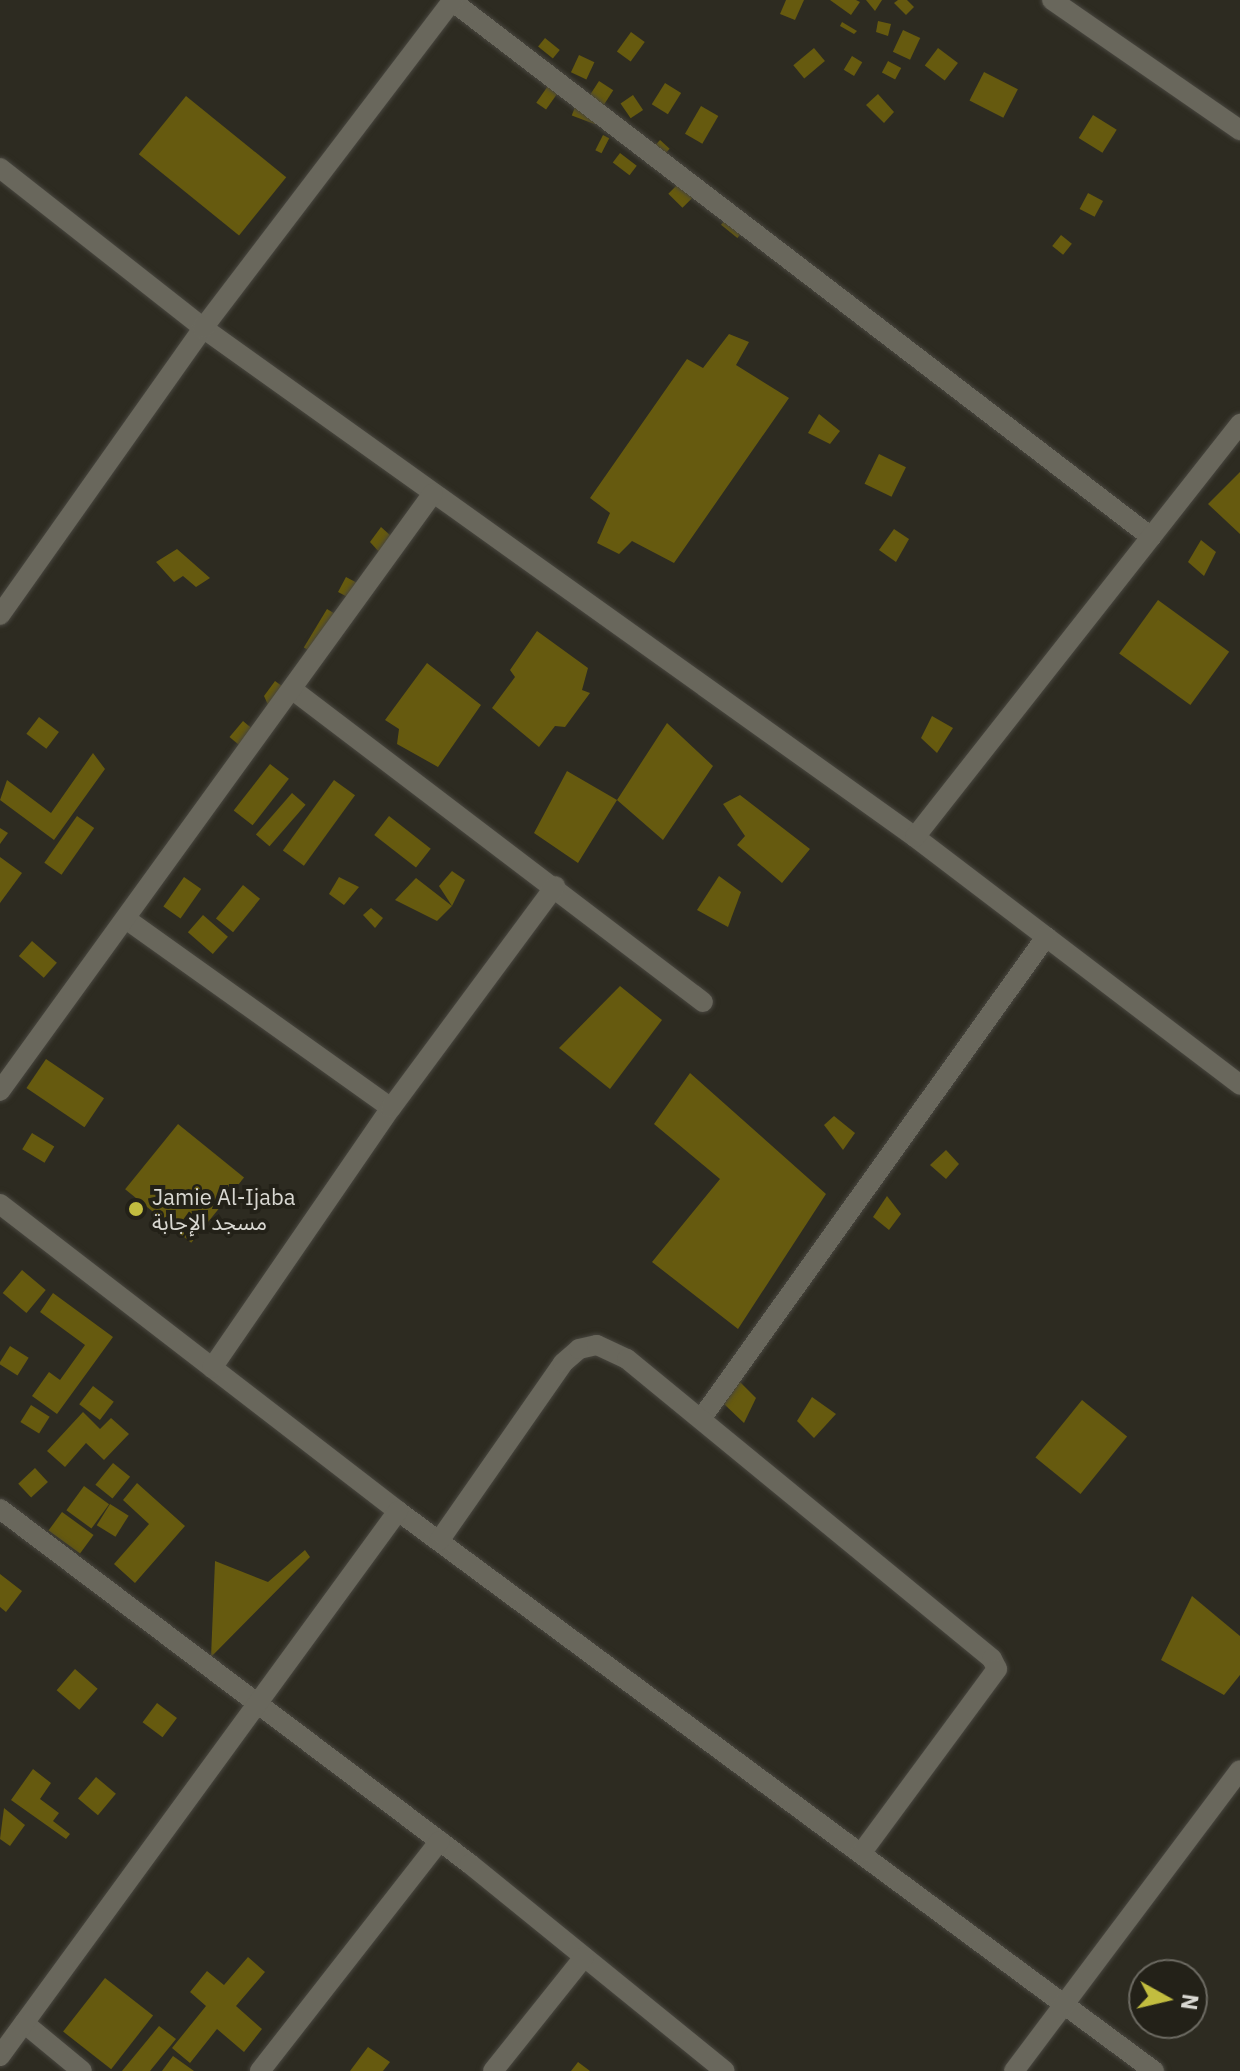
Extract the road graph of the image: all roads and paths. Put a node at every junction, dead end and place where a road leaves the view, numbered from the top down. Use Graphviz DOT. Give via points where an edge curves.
graph roads {
  1 [pos="452,0"];
  2 [pos="1052,0"];
  3 [pos="1240,130"];
  4 [pos="0,168"];
  5 [pos="203,328"];
  6 [pos="1240,424"];
  7 [pos="433,493"];
  8 [pos="1151,537"];
  9 [pos="4,602"];
  10 [pos="293,690"];
  11 [pos="915,837"];
  12 [pos="555,886"];
  13 [pos="126,919"];
  14 [pos="1046,937"];
  15 [pos="703,1002"];
  16 [pos="1240,1085"];
  17 [pos="0,1091"];
  18 [pos="391,1108"];
  19 [pos="0,1204"];
  20 [pos="212,1368"];
  21 [pos="701,1419"];
  22 [pos="0,1509"];
  23 [pos="398,1511"];
  24 [pos="439,1541"];
  25 [pos="259,1701"];
  26 [pos="1240,1770"];
  27 [pos="440,1841"];
  28 [pos="862,1852"];
  29 [pos="584,1957"];
  30 [pos="1069,2003"];
  31 [pos="24,2023"];
  32 [pos="0,2056"];
  33 [pos="82,2071"];
  34 [pos="260,2071"];
  35 [pos="493,2071"];
  36 [pos="725,2071"];
  37 [pos="1014,2071"];
  38 [pos="1154,2071"];
  1 -- 5 [label="street"];
  1 -- 8 [label="street"];
  2 -- 3 [label="street"];
  4 -- 5 [label="street"];
  5 -- 7 [label="street"];
  5 -- 9 [label="street"];
  6 -- 8 [label="street"];
  7 -- 10 [label="street"];
  7 -- 11 [label="street"];
  8 -- 11 [label="street"];
  10 -- 12 [label="street"];
  10 -- 13 [label="street"];
  11 -- 14 [label="street"];
  12 -- 15 [label="street"];
  12 -- 18 [label="street"];
  13 -- 17 [label="street"];
  13 -- 18 [label="street"];
  14 -- 16 [label="street"];
  14 -- 21 [label="street"];
  18 -- 20 [label="street"];
  19 -- 20 [label="street"];
  20 -- 23 [label="street"];
  21 -- 24 [label="street" via="627,1359 597,1345 579,1349 563,1363"];
  21 -- 28 [label="street" via="992,1659 997,1669"];
  22 -- 25 [label="street"];
  23 -- 24 [label="street"];
  23 -- 25 [label="street"];
  24 -- 28 [label="street"];
  25 -- 27 [label="street"];
  25 -- 31 [label="street"];
  26 -- 30 [label="street"];
  27 -- 29 [label="street"];
  27 -- 34 [label="street"];
  28 -- 30 [label="street"];
  29 -- 35 [label="street"];
  29 -- 36 [label="street"];
  30 -- 37 [label="street"];
  30 -- 38 [label="street"];
  31 -- 32 [label="street"];
  31 -- 33 [label="street"];
}
